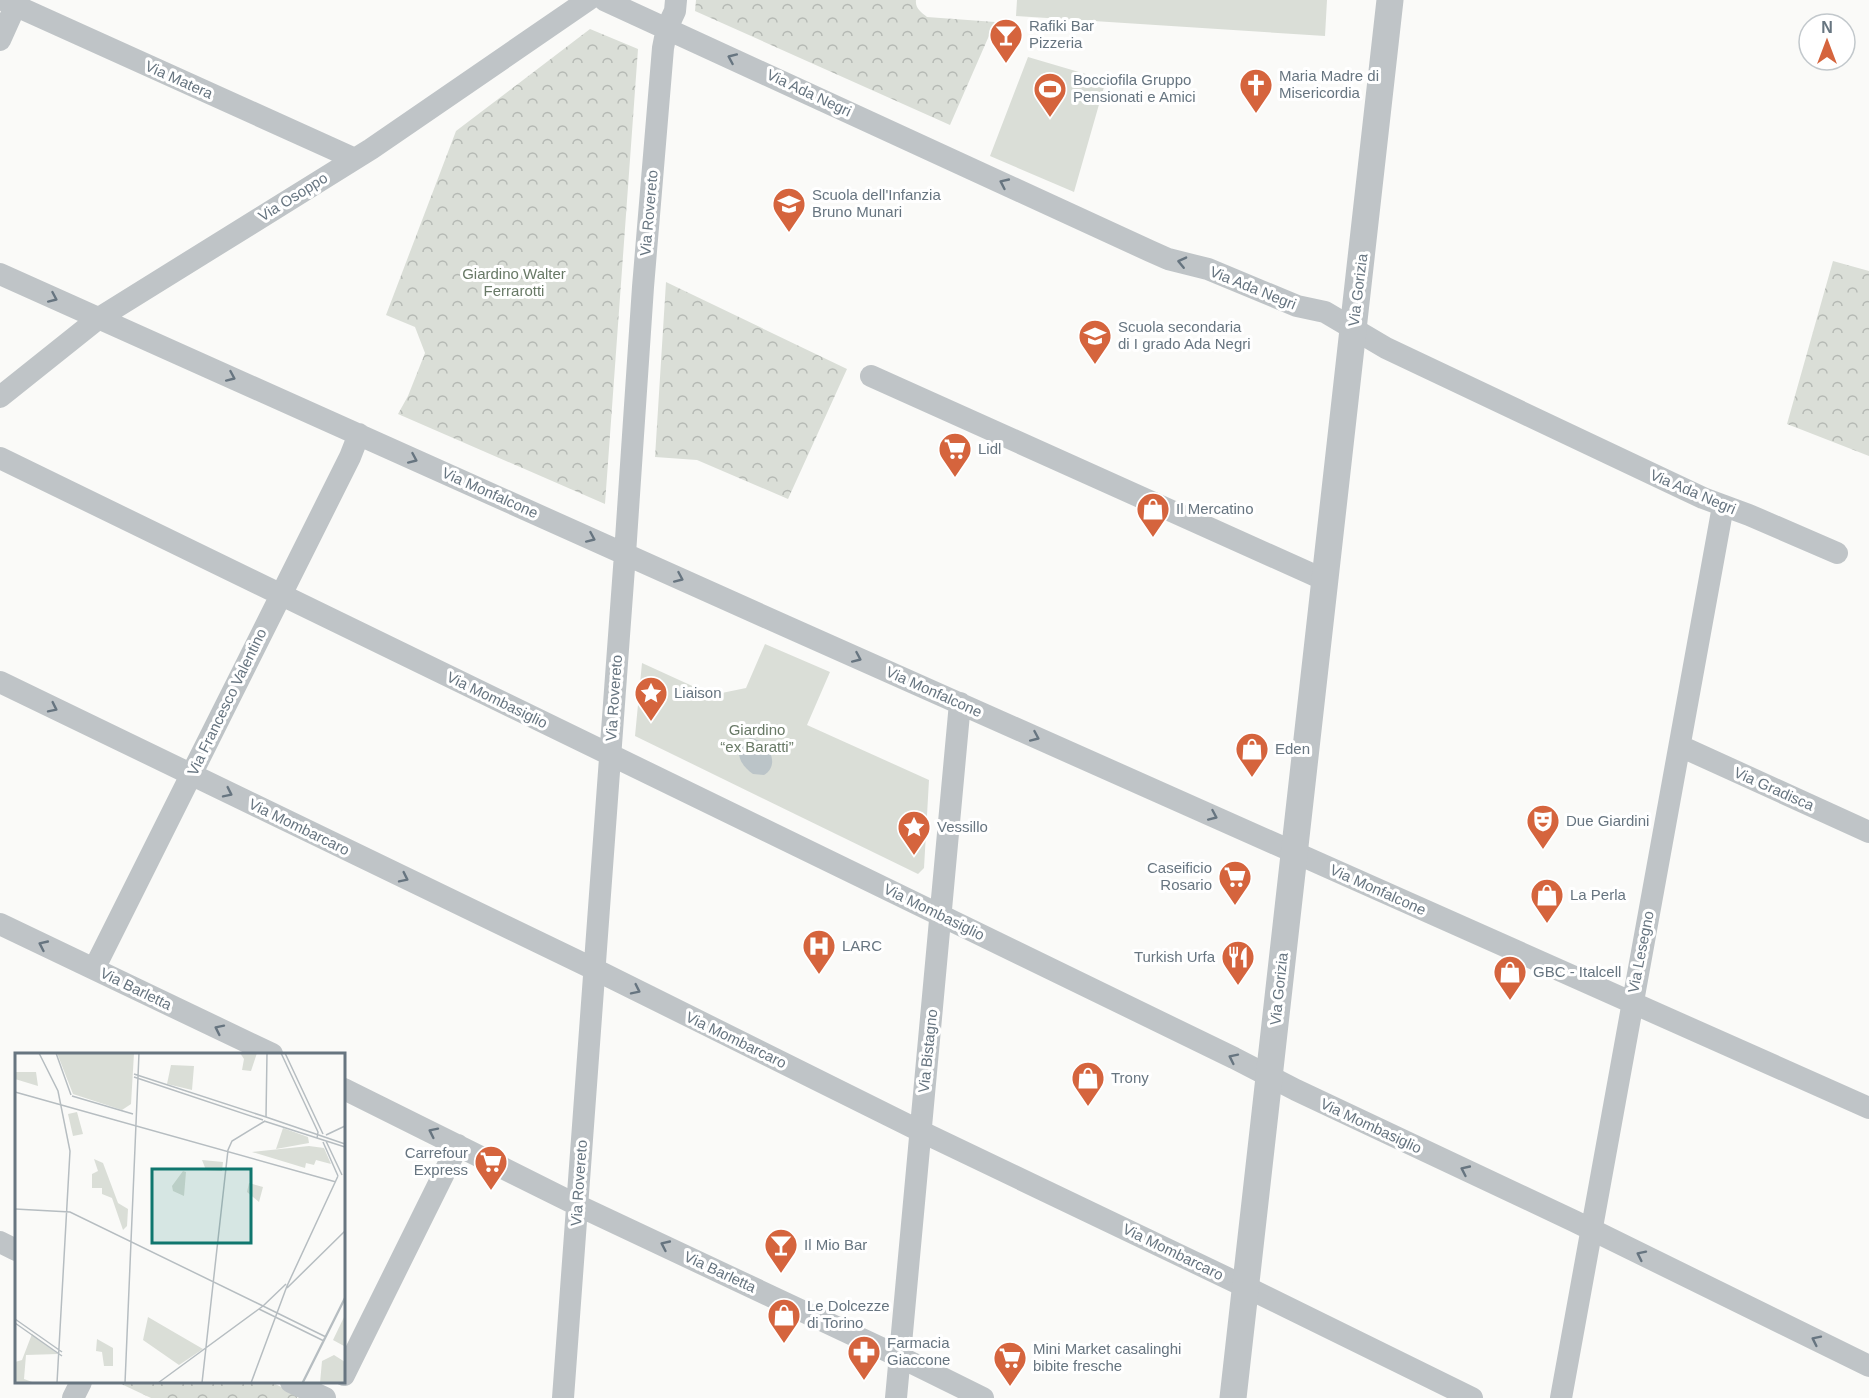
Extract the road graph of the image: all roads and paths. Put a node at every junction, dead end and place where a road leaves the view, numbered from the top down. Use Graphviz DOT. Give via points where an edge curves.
graph roads {
  1 [pos="588,0"];
  2 [pos="604,0"];
  3 [pos="676,0"];
  4 [pos="1390,0"];
  5 [pos="12,2"];
  6 [pos="667,28"];
  7 [pos="0,40"];
  8 [pos="355,159"];
  9 [pos="0,274"];
  10 [pos="99,318"];
  11 [pos="1353,329"];
  12 [pos="871,376"];
  13 [pos="0,397"];
  14 [pos="359,434"];
  15 [pos="0,458"];
  16 [pos="1723,506"];
  17 [pos="1837,553"];
  18 [pos="625,554"];
  19 [pos="1325,580"];
  20 [pos="281,594"];
  21 [pos="0,682"];
  22 [pos="960,703"];
  23 [pos="1680,746"];
  24 [pos="609,755"];
  25 [pos="191,775"];
  26 [pos="1869,832"];
  27 [pos="1294,853"];
  28 [pos="942,916"];
  29 [pos="0,924"];
  30 [pos="94,969"];
  31 [pos="594,969"];
  32 [pos="1632,1002"];
  33 [pos="270,1053"];
  34 [pos="1269,1077"];
  35 [pos="345,1089"];
  36 [pos="1869,1108"];
  37 [pos="920,1131"];
  38 [pos="459,1145"];
  39 [pos="577,1205"];
  40 [pos="1592,1231"];
  41 [pos="0,1242"];
  42 [pos="15,1250"];
  43 [pos="1246,1287"];
  44 [pos="900,1357"];
  45 [pos="1869,1366"];
  46 [pos="345,1373"];
  47 [pos="80,1383"];
  48 [pos="293,1383"];
  49 [pos="340,1383"];
  50 [pos="73,1398"];
  51 [pos="325,1398"];
  52 [pos="332,1398"];
  53 [pos="562,1398"];
  54 [pos="896,1398"];
  55 [pos="982,1398"];
  56 [pos="1233,1398"];
  57 [pos="1472,1398"];
  58 [pos="1561,1398"];
  1 -- 8 [label="street, Via Osoppo"];
  2 -- 6 [label="street, Via Ada Negri"];
  3 -- 6 [label="street, Via Rovereto"];
  4 -- 11 [label="street, Via Gorizia"];
  5 -- 7 [label="street"];
  5 -- 8 [label="street, Via Matera"];
  11 -- 6 [label="street, Via Ada Negri, one-way" via="1325,312 1297,306 1208,269 1168,259"];
  6 -- 18 [label="street, Via Rovereto" via="643,287"];
  8 -- 10 [label="street, Via Osoppo"];
  9 -- 10 [label="street, Via Monfalcone, one-way"];
  10 -- 13 [label="street, Via Osoppo"];
  10 -- 14 [label="street, Via Monfalcone, one-way"];
  11 -- 16 [label="street, Via Ada Negri"];
  11 -- 19 [label="street, Via Gorizia"];
  12 -- 19 [label="street"];
  14 -- 18 [label="street, Via Monfalcone, one-way"];
  14 -- 20 [label="street, Via Francesco Valentino"];
  15 -- 20 [label="street, Via Mombasiglio"];
  16 -- 17 [label="street, Via Ada Negri"];
  16 -- 23 [label="street, Via Lesegno"];
  18 -- 22 [label="street, Via Monfalcone, one-way"];
  18 -- 24 [label="street, Via Rovereto"];
  19 -- 27 [label="street, Via Gorizia"];
  20 -- 24 [label="street, Via Mombasiglio"];
  20 -- 25 [label="street, Via Francesco Valentino"];
  21 -- 25 [label="street, Via Mombarcaro, one-way"];
  22 -- 27 [label="street, Via Monfalcone, one-way"];
  22 -- 28 [label="street, Via Bistagno"];
  23 -- 26 [label="street, Via Gradisca"];
  23 -- 32 [label="street, Via Lesegno"];
  24 -- 28 [label="street, Via Mombasiglio"];
  24 -- 31 [label="street, Via Rovereto"];
  25 -- 30 [label="street, Via Francesco Valentino"];
  25 -- 31 [label="street, Via Mombarcaro, one-way"];
  27 -- 32 [label="street, Via Monfalcone"];
  27 -- 34 [label="street, Via Gorizia"];
  34 -- 28 [label="street, Via Mombasiglio, one-way"];
  28 -- 37 [label="street, Via Bistagno"];
  30 -- 29 [label="street, Via Barletta, one-way"];
  33 -- 30 [label="street, Via Barletta, one-way"];
  31 -- 37 [label="street, Via Mombarcaro, one-way"];
  31 -- 39 [label="street, Via Rovereto"];
  32 -- 36 [label="street, Via Monfalcone"];
  32 -- 40 [label="street, Via Lesegno"];
  40 -- 34 [label="street, Via Mombasiglio, one-way"];
  34 -- 43 [label="street, Via Gorizia"];
  38 -- 35 [label="street, Via Barletta, one-way"];
  37 -- 43 [label="street, Via Mombarcaro"];
  37 -- 44 [label="street, Via Bistagno"];
  38 -- 39 [label="street, Via Barletta"];
  38 -- 46 [label="street"];
  44 -- 39 [label="street, Via Barletta, one-way"];
  39 -- 53 [label="street, Via Rovereto"];
  45 -- 40 [label="street, Via Mombasiglio, one-way"];
  40 -- 58 [label="street, Via Lesegno"];
  41 -- 42 [label="street"];
  43 -- 56 [label="street, Via Gorizia"];
  43 -- 57 [label="street, Via Mombarcaro"];
  44 -- 54 [label="street, Via Bistagno"];
  44 -- 55 [label="street, Via Barletta"];
  47 -- 50 [label="street"];
  48 -- 51 [label="street"];
  49 -- 52 [label="street"];
}
